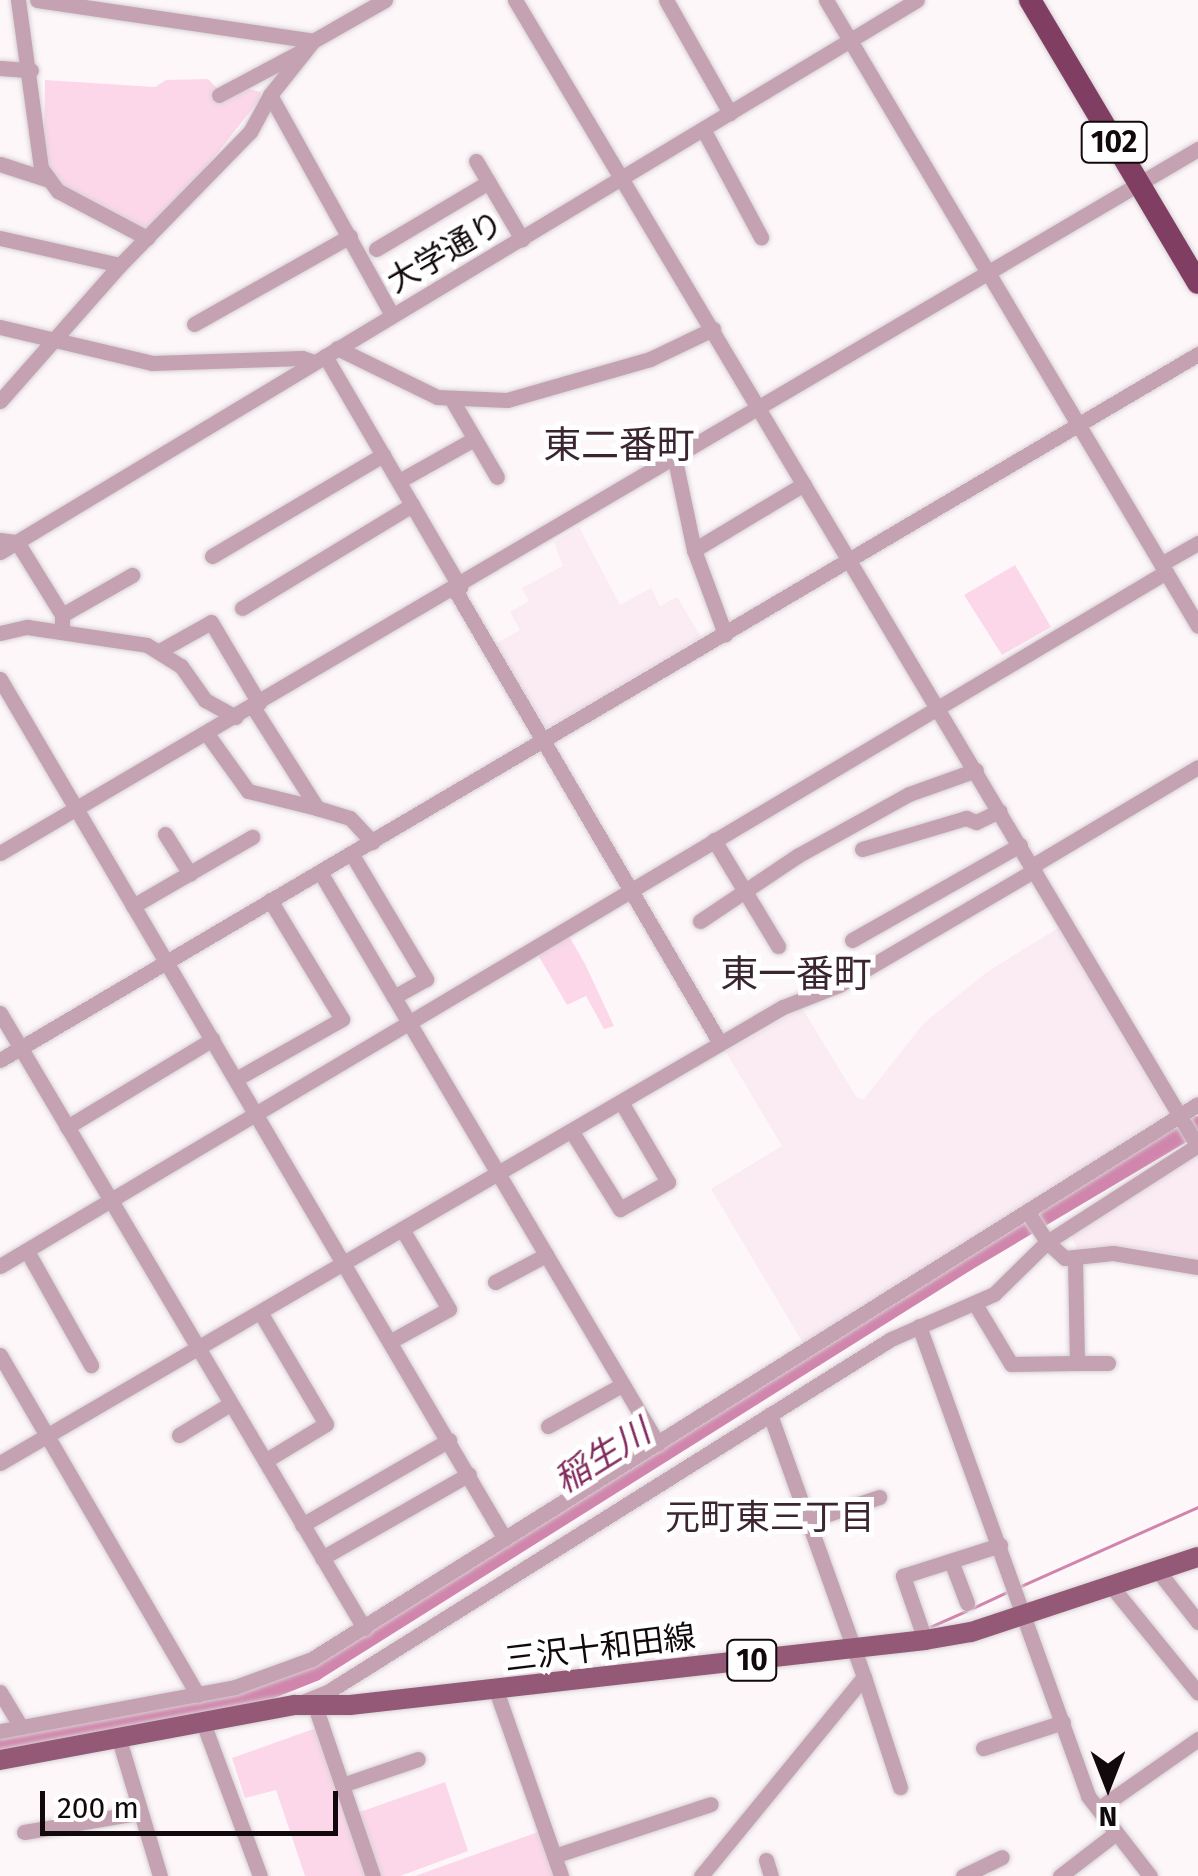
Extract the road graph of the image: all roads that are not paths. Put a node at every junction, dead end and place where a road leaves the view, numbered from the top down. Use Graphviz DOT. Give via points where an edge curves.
graph roads {
  1 [pos="18,0"];
  2 [pos="37,0"];
  3 [pos="163,0"];
  4 [pos="385,0"];
  5 [pos="515,0"];
  6 [pos="666,0"];
  7 [pos="826,0"];
  8 [pos="917,0"];
  9 [pos="1030,0"];
  10 [pos="166,18"];
  11 [pos="850,40"];
  12 [pos="310,44"];
  13 [pos="0,68"];
  14 [pos="32,70"];
  15 [pos="219,95"];
  16 [pos="270,95"];
  17 [pos="730,113"];
  18 [pos="703,129"];
  19 [pos="1198,149"];
  20 [pos="476,161"];
  21 [pos="0,164"];
  22 [pos="621,178"];
  23 [pos="49,180"];
  24 [pos="489,182"];
  25 [pos="1139,184"];
  26 [pos="350,236"];
  27 [pos="762,237"];
  28 [pos="0,238"];
  29 [pos="147,238"];
  30 [pos="522,239"];
  31 [pos="376,249"];
  32 [pos="120,265"];
  33 [pos="990,274"];
  34 [pos="1198,283"];
  35 [pos="392,314"];
  36 [pos="194,324"];
  37 [pos="0,328"];
  38 [pos="713,328"];
  39 [pos="54,340"];
  40 [pos="1198,354"];
  41 [pos="325,355"];
  42 [pos="452,400"];
  43 [pos="0,401"];
  44 [pos="761,408"];
  45 [pos="1078,425"];
  46 [pos="474,439"];
  47 [pos="383,455"];
  48 [pos="674,460"];
  49 [pos="497,477"];
  50 [pos="399,481"];
  51 [pos="804,484"];
  52 [pos="412,505"];
  53 [pos="8,541"];
  54 [pos="1198,543"];
  55 [pos="694,550"];
  56 [pos="0,552"];
  57 [pos="212,556"];
  58 [pos="850,559"];
  59 [pos="1164,568"];
  60 [pos="132,575"];
  61 [pos="457,588"];
  62 [pos="242,608"];
  63 [pos="62,623"];
  64 [pos="1198,626"];
  65 [pos="0,633"];
  66 [pos="725,634"];
  67 [pos="160,650"];
  68 [pos="0,679"];
  69 [pos="256,705"];
  70 [pos="938,706"];
  71 [pos="236,716"];
  72 [pos="207,734"];
  73 [pos="544,738"];
  74 [pos="1198,768"];
  75 [pos="976,770"];
  76 [pos="317,808"];
  77 [pos="77,809"];
  78 [pos="1000,811"];
  79 [pos="165,834"];
  80 [pos="252,837"];
  81 [pos="714,840"];
  82 [pos="372,842"];
  83 [pos="1020,845"];
  84 [pos="862,849"];
  85 [pos="0,853"];
  86 [pos="352,853"];
  87 [pos="1034,868"];
  88 [pos="320,872"];
  89 [pos="190,874"];
  90 [pos="631,889"];
  91 [pos="746,891"];
  92 [pos="270,900"];
  93 [pos="134,906"];
  94 [pos="700,921"];
  95 [pos="852,940"];
  96 [pos="778,946"];
  97 [pos="166,961"];
  98 [pos="394,997"];
  99 [pos="0,1013"];
  100 [pos="408,1023"];
  101 [pos="213,1039"];
  102 [pos="720,1043"];
  103 [pos="20,1048"];
  104 [pos="0,1060"];
  105 [pos="236,1079"];
  106 [pos="621,1102"];
  107 [pos="1198,1104"];
  108 [pos="257,1113"];
  109 [pos="1180,1119"];
  110 [pos="67,1127"];
  111 [pos="572,1132"];
  112 [pos="1196,1143"];
  113 [pos="497,1174"];
  114 [pos="110,1200"];
  115 [pos="1037,1226"];
  116 [pos="402,1229"];
  117 [pos="27,1251"];
  118 [pos="546,1255"];
  119 [pos="1075,1258"];
  120 [pos="342,1264"];
  121 [pos="0,1266"];
  122 [pos="1198,1267"];
  123 [pos="495,1282"];
  124 [pos="975,1304"];
  125 [pos="260,1312"];
  126 [pos="919,1326"];
  127 [pos="391,1342"];
  128 [pos="197,1348"];
  129 [pos="0,1356"];
  130 [pos="1077,1363"];
  131 [pos="1108,1363"];
  132 [pos="92,1365"];
  133 [pos="15,1382"];
  134 [pos="622,1384"];
  135 [pos="0,1391"];
  136 [pos="230,1404"];
  137 [pos="770,1414"];
  138 [pos="548,1426"];
  139 [pos="178,1435"];
  140 [pos="48,1436"];
  141 [pos="449,1440"];
  142 [pos="658,1444"];
  143 [pos="265,1461"];
  144 [pos="0,1463"];
  145 [pos="468,1474"];
  146 [pos="879,1497"];
  147 [pos="810,1520"];
  148 [pos="302,1525"];
  149 [pos="505,1539"];
  150 [pos="1000,1545"];
  151 [pos="322,1558"];
  152 [pos="1198,1558"];
  153 [pos="951,1561"];
  154 [pos="1158,1571"];
  155 [pos="1112,1588"];
  156 [pos="966,1603"];
  157 [pos="1026,1615"];
  158 [pos="1198,1622"];
  159 [pos="364,1628"];
  160 [pos="924,1640"];
  161 [pos="854,1648"];
  162 [pos="864,1678"];
  163 [pos="496,1690"];
  164 [pos="0,1692"];
  165 [pos="1198,1692"];
  166 [pos="198,1695"];
  167 [pos="305,1705"];
  168 [pos="202,1720"];
  169 [pos="1062,1722"];
  170 [pos="21,1727"];
  171 [pos="0,1731"];
  172 [pos="118,1736"];
  173 [pos="1198,1739"];
  174 [pos="984,1748"];
  175 [pos="418,1759"];
  176 [pos="0,1760"];
  177 [pos="342,1785"];
  178 [pos="900,1787"];
  179 [pos="711,1804"];
  180 [pos="1098,1809"];
  181 [pos="138,1813"];
  182 [pos="24,1832"];
  183 [pos="1116,1832"];
  184 [pos="554,1856"];
  185 [pos="1002,1857"];
  186 [pos="160,1876"];
  187 [pos="260,1876"];
  188 [pos="373,1876"];
  189 [pos="561,1876"];
  190 [pos="686,1876"];
  191 [pos="702,1876"];
  192 [pos="963,1876"];
  193 [pos="1060,1876"];
  194 [pos="1150,1876"];
  1 -- 14 [label="street"];
  2 -- 10 [label="street"];
  3 -- 10 [label="street"];
  4 -- 12 [label="street"];
  5 -- 22 [label="street"];
  6 -- 17 [label="street"];
  7 -- 11 [label="street"];
  8 -- 11 [label="street, 大学通り"];
  9 -- 25 [label="highway, 102"];
  10 -- 12 [label="street"];
  11 -- 17 [label="street, 大学通り"];
  11 -- 33 [label="street"];
  12 -- 15 [label="street"];
  12 -- 16 [label="street"];
  13 -- 14 [label="street"];
  14 -- 23 [label="street" via="38,150"];
  16 -- 26 [label="street"];
  16 -- 29 [label="street" via="250,132"];
  17 -- 18 [label="street, 大学通り"];
  18 -- 22 [label="street, 大学通り"];
  18 -- 27 [label="street"];
  19 -- 25 [label="street"];
  20 -- 24 [label="street"];
  21 -- 23 [label="street"];
  22 -- 30 [label="street, 大学通り"];
  22 -- 38 [label="street"];
  23 -- 29 [label="street"];
  24 -- 30 [label="street"];
  24 -- 31 [label="street"];
  25 -- 33 [label="street"];
  25 -- 34 [label="highway, 102"];
  26 -- 35 [label="street"];
  26 -- 36 [label="street"];
  28 -- 32 [label="street"];
  29 -- 32 [label="street"];
  30 -- 35 [label="street, 大学通り"];
  32 -- 39 [label="street"];
  33 -- 44 [label="street"];
  33 -- 45 [label="street"];
  35 -- 41 [label="street, 大学通り"];
  37 -- 39 [label="street"];
  38 -- 42 [label="street" via="650,358 537,394"];
  38 -- 44 [label="street"];
  39 -- 41 [label="street" via="152,362"];
  39 -- 43 [label="street"];
  40 -- 45 [label="street"];
  41 -- 42 [label="street"];
  41 -- 47 [label="street"];
  41 -- 53 [label="street, 大学通り"];
  42 -- 46 [label="street"];
  44 -- 48 [label="street"];
  44 -- 51 [label="street"];
  45 -- 58 [label="street"];
  45 -- 59 [label="street"];
  46 -- 49 [label="street"];
  46 -- 50 [label="street"];
  47 -- 50 [label="street"];
  47 -- 57 [label="street"];
  48 -- 55 [label="street"];
  48 -- 61 [label="street"];
  50 -- 52 [label="street"];
  51 -- 55 [label="street"];
  51 -- 58 [label="street"];
  52 -- 61 [label="street"];
  52 -- 62 [label="street"];
  53 -- 56 [label="street, 大学通り"];
  53 -- 63 [label="street"];
  54 -- 59 [label="street"];
  55 -- 66 [label="street"];
  58 -- 66 [label="street"];
  58 -- 70 [label="street"];
  59 -- 64 [label="street"];
  59 -- 70 [label="street"];
  60 -- 63 [label="street"];
  61 -- 69 [label="street"];
  61 -- 73 [label="street"];
  63 -- 65 [label="street"];
  63 -- 67 [label="street"];
  66 -- 73 [label="street"];
  67 -- 69 [label="street" via="211,622"];
  67 -- 71 [label="street" via="206,700"];
  68 -- 77 [label="street"];
  69 -- 71 [label="street"];
  69 -- 76 [label="street"];
  70 -- 75 [label="street"];
  70 -- 81 [label="street"];
  71 -- 72 [label="street"];
  72 -- 76 [label="street" via="248,791"];
  72 -- 77 [label="street"];
  73 -- 82 [label="street"];
  73 -- 90 [label="street"];
  74 -- 87 [label="street"];
  75 -- 78 [label="street"];
  75 -- 91 [label="street" via="909,794"];
  76 -- 82 [label="street" via="350,818"];
  77 -- 85 [label="street"];
  77 -- 93 [label="street"];
  78 -- 83 [label="street"];
  78 -- 84 [label="street"];
  79 -- 89 [label="street"];
  80 -- 89 [label="street"];
  81 -- 90 [label="street"];
  81 -- 91 [label="street"];
  82 -- 86 [label="street"];
  83 -- 87 [label="street"];
  83 -- 95 [label="street"];
  86 -- 88 [label="street"];
  86 -- 98 [label="street" via="426,979"];
  87 -- 102 [label="street" via="839,985 782,1007"];
  87 -- 109 [label="street"];
  88 -- 92 [label="street"];
  88 -- 98 [label="street"];
  89 -- 93 [label="street"];
  90 -- 100 [label="street"];
  90 -- 102 [label="street"];
  91 -- 94 [label="street"];
  91 -- 96 [label="street"];
  92 -- 97 [label="street"];
  92 -- 105 [label="street" via="342,1019"];
  93 -- 97 [label="street"];
  97 -- 101 [label="street"];
  97 -- 103 [label="street"];
  98 -- 100 [label="street"];
  99 -- 103 [label="street"];
  100 -- 108 [label="street"];
  100 -- 113 [label="street"];
  101 -- 105 [label="street"];
  101 -- 110 [label="street"];
  102 -- 106 [label="street"];
  103 -- 104 [label="street"];
  103 -- 110 [label="street"];
  105 -- 108 [label="street"];
  106 -- 111 [label="street"];
  106 -- 111 [label="street" via="668,1182 620,1209"];
  107 -- 109 [label="street"];
  108 -- 114 [label="street"];
  108 -- 120 [label="street"];
  109 -- 112 [label="street"];
  109 -- 115 [label="street"];
  110 -- 114 [label="street"];
  111 -- 113 [label="street"];
  112 -- 115 [label="street, 10"];
  113 -- 116 [label="street"];
  113 -- 118 [label="street"];
  114 -- 117 [label="street"];
  114 -- 128 [label="street"];
  115 -- 119 [label="street" via="1056,1253"];
  115 -- 124 [label="street, 10" via="1012,1281"];
  115 -- 142 [label="street"];
  116 -- 120 [label="street"];
  116 -- 127 [label="street" via="449,1309"];
  117 -- 121 [label="street"];
  117 -- 132 [label="street"];
  118 -- 123 [label="street"];
  118 -- 134 [label="street"];
  119 -- 122 [label="street" via="1124,1254"];
  119 -- 130 [label="street"];
  120 -- 125 [label="street"];
  120 -- 127 [label="street"];
  124 -- 126 [label="street, 10"];
  124 -- 130 [label="street" via="1010,1364"];
  125 -- 128 [label="street"];
  125 -- 143 [label="street" via="326,1424"];
  126 -- 137 [label="street, 10"];
  126 -- 150 [label="street"];
  127 -- 141 [label="street"];
  128 -- 136 [label="street"];
  128 -- 140 [label="street"];
  129 -- 133 [label="street"];
  130 -- 131 [label="street"];
  133 -- 135 [label="street"];
  133 -- 140 [label="street"];
  134 -- 138 [label="street"];
  134 -- 142 [label="street"];
  136 -- 139 [label="street"];
  136 -- 143 [label="street"];
  137 -- 147 [label="street"];
  137 -- 167 [label="street, 10"];
  140 -- 144 [label="street"];
  140 -- 166 [label="street"];
  141 -- 145 [label="street"];
  141 -- 148 [label="street"];
  142 -- 149 [label="street"];
  143 -- 148 [label="street"];
  145 -- 149 [label="street"];
  145 -- 151 [label="street"];
  146 -- 147 [label="street"];
  147 -- 161 [label="street"];
  148 -- 151 [label="street"];
  149 -- 159 [label="street"];
  150 -- 153 [label="street"];
  150 -- 157 [label="street"];
  151 -- 159 [label="street"];
  152 -- 154 [label="main road, 三沢十和田線 / 10"];
  153 -- 156 [label="street"];
  153 -- 160 [label="street" via="903,1576"];
  154 -- 155 [label="main road, 三沢十和田線 / 10"];
  154 -- 158 [label="street"];
  155 -- 157 [label="main road, 三沢十和田線 / 10"];
  155 -- 165 [label="street"];
  157 -- 160 [label="main road, 三沢十和田線 / 10"];
  157 -- 169 [label="street"];
  159 -- 166 [label="street" via="282,1674"];
  160 -- 161 [label="main road, 三沢十和田線 / 10"];
  161 -- 162 [label="street"];
  161 -- 163 [label="main road, 三沢十和田線 / 10"];
  162 -- 178 [label="street"];
  162 -- 191 [label="street"];
  163 -- 167 [label="main road, 三沢十和田線 / 10"];
  163 -- 184 [label="street"];
  164 -- 170 [label="street"];
  166 -- 170 [label="street"];
  167 -- 168 [label="main road, 三沢十和田線 / 10"];
  167 -- 177 [label="street"];
  168 -- 172 [label="main road, 三沢十和田線 / 10"];
  168 -- 187 [label="street"];
  169 -- 174 [label="street"];
  169 -- 180 [label="street"];
  170 -- 171 [label="street"];
  172 -- 176 [label="main road, 三沢十和田線 / 10"];
  172 -- 181 [label="street"];
  173 -- 180 [label="street"];
  175 -- 177 [label="street"];
  177 -- 188 [label="street"];
  179 -- 184 [label="street"];
  180 -- 183 [label="street"];
  181 -- 182 [label="street"];
  181 -- 186 [label="street"];
  183 -- 193 [label="street"];
  183 -- 194 [label="street"];
  184 -- 189 [label="street"];
  185 -- 192 [label="street"];
  190 -- 191 [label="street"];
}
